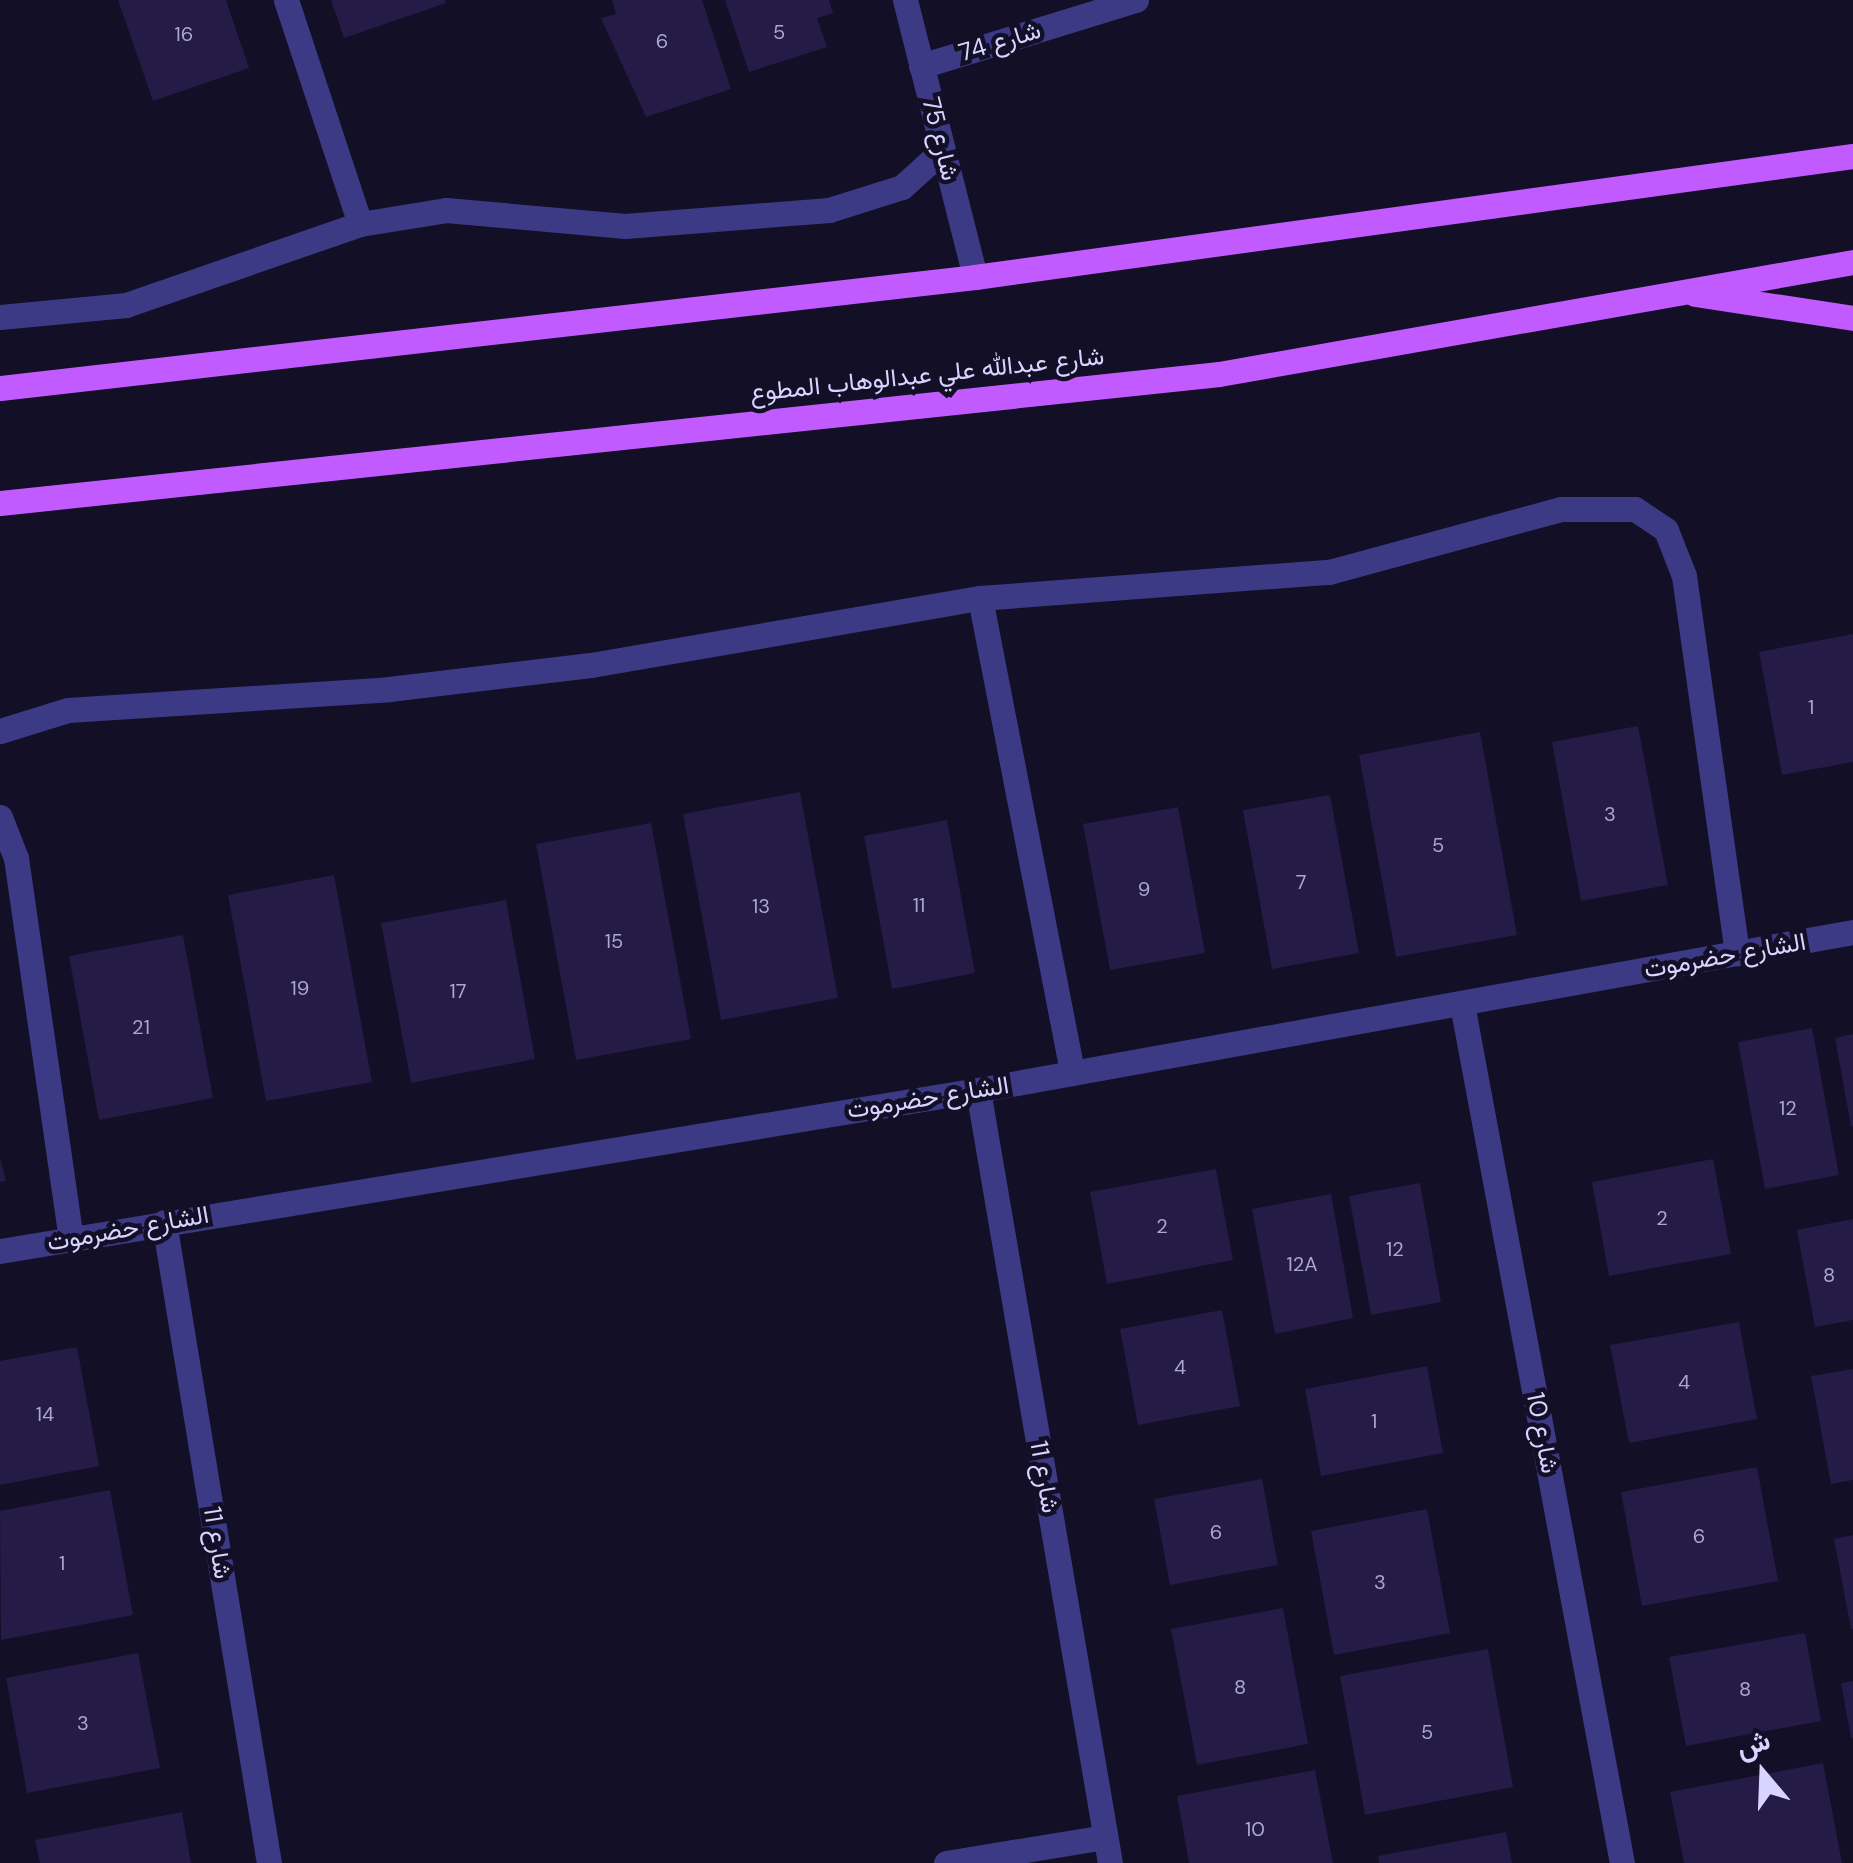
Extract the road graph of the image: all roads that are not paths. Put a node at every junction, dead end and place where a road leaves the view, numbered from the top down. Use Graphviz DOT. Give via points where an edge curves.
graph roads {
  1 [pos="286,0"];
  2 [pos="904,0"];
  3 [pos="1136,0"];
  4 [pos="922,66"];
  5 [pos="942,150"];
  6 [pos="1853,156"];
  7 [pos="360,224"];
  8 [pos="1853,262"];
  9 [pos="975,278"];
  10 [pos="1676,290"];
  11 [pos="0,317"];
  12 [pos="1853,318"];
  13 [pos="0,388"];
  14 [pos="0,502"];
  15 [pos="980,598"];
  16 [pos="0,730"];
  17 [pos="0,817"];
  18 [pos="1853,932"];
  19 [pos="1737,954"];
  20 [pos="1462,1004"];
  21 [pos="1072,1073"];
  22 [pos="978,1090"];
  23 [pos="164,1222"];
  24 [pos="71,1239"];
  25 [pos="0,1251"];
  26 [pos="1105,1837"];
  27 [pos="269,1863"];
  28 [pos="946,1863"];
  29 [pos="1110,1863"];
  30 [pos="1622,1863"];
  1 -- 7 [label="street"];
  2 -- 4 [label="street, شارع 75"];
  3 -- 4 [label="street, شارع 74"];
  4 -- 5 [label="street, شارع 75"];
  5 -- 7 [label="street" via="902,187 829,210 625,226 446,210"];
  5 -- 9 [label="street, شارع 75"];
  6 -- 9 [label="main road"];
  7 -- 11 [label="street" via="182,290"];
  8 -- 10 [label="main road, شارع عبدالله علي عبدالوهاب المطوع"];
  9 -- 13 [label="main road"];
  10 -- 12 [label="main road"];
  10 -- 14 [label="main road, شارع عبدالله علي عبدالوهاب المطوع" via="1218,374"];
  15 -- 16 [label="street" via="590,664 388,689 68,710"];
  15 -- 19 [label="street" via="1329,572 1561,509 1636,509 1666,530 1684,576"];
  15 -- 21 [label="street"];
  17 -- 24 [label="street" via="16,858"];
  18 -- 19 [label="street, الشارع حضرموت"];
  19 -- 20 [label="street, الشارع حضرموت"];
  20 -- 21 [label="street, الشارع حضرموت"];
  20 -- 30 [label="street, شارع 10"];
  21 -- 22 [label="street, الشارع حضرموت"];
  22 -- 23 [label="street, الشارع حضرموت"];
  22 -- 26 [label="street, شارع 11"];
  23 -- 24 [label="street, الشارع حضرموت"];
  23 -- 27 [label="street, شارع 11"];
  24 -- 25 [label="street, الشارع حضرموت"];
  26 -- 28 [label="street"];
  26 -- 29 [label="street, شارع 11"];
}
